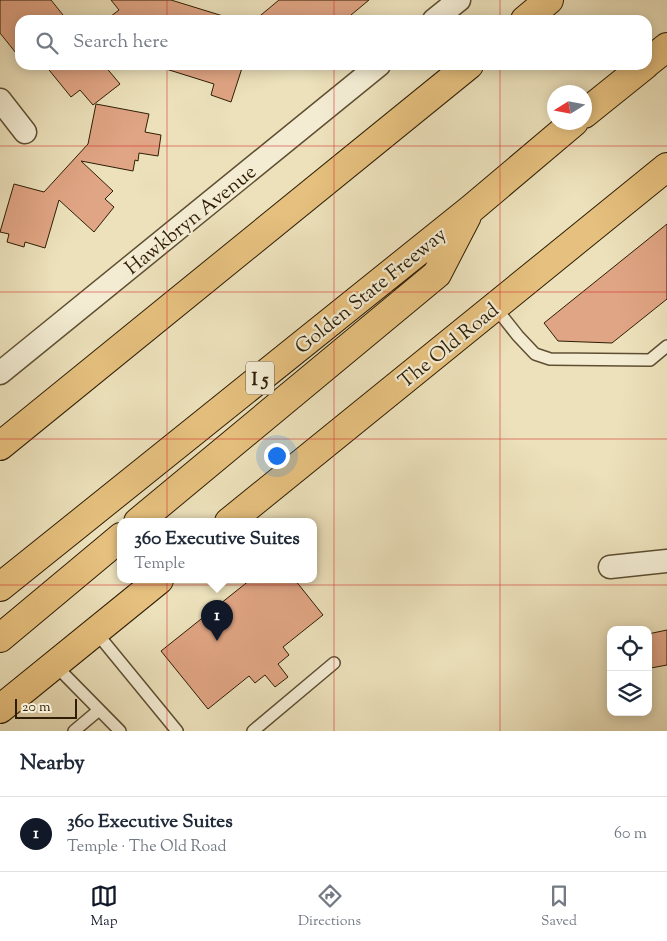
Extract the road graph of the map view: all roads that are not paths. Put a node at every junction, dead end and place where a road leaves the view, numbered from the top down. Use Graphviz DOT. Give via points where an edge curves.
graph roads {
  1 [pos="459,0"];
  2 [pos="549,0"];
  3 [pos="440,15"];
  4 [pos="530,15"];
  5 [pos="667,47"];
  6 [pos="652,59"];
  7 [pos="373,70"];
  8 [pos="463,70"];
  9 [pos="639,70"];
  10 [pos="0,100"];
  11 [pos="592,108"];
  12 [pos="564,130"];
  13 [pos="25,132"];
  14 [pos="667,167"];
  15 [pos="471,208"];
  16 [pos="495,307"];
  17 [pos="667,346"];
  18 [pos="0,373"];
  19 [pos="0,446"];
  20 [pos="143,518"];
  21 [pos="234,518"];
  22 [pos="117,540"];
  23 [pos="667,561"];
  24 [pos="610,567"];
  25 [pos="154,583"];
  26 [pos="0,587"];
  27 [pos="95,631"];
  28 [pos="0,638"];
  29 [pos="334,663"];
  30 [pos="54,665"];
  31 [pos="0,709"];
  32 [pos="99,710"];
  33 [pos="74,731"];
  34 [pos="120,731"];
  35 [pos="177,731"];
  36 [pos="253,731"];
  1 -- 3 [label="street"];
  2 -- 4 [label="main road"];
  5 -- 6 [label="main road"];
  7 -- 18 [label="street, Hawkbryn Avenue"];
  8 -- 19 [label="main road"];
  9 -- 11 [label="main road"];
  10 -- 13 [label="street"];
  12 -- 15 [label="main road, Golden State Freeway / I 5"];
  14 -- 16 [label="main road, The Old Road"];
  15 -- 20 [label="main road" via="438,274"];
  15 -- 26 [label="main road, Golden State Freeway / I 5"];
  16 -- 17 [label="lane" via="535,354 550,359 650,360"];
  16 -- 21 [label="main road, The Old Road"];
  22 -- 28 [label="main road"];
  23 -- 24 [label="street"];
  25 -- 27 [label="main road"];
  27 -- 30 [label="main road"];
  27 -- 35 [label="lane"];
  29 -- 36 [label="lane"];
  30 -- 31 [label="main road"];
  30 -- 32 [label="lane"];
  32 -- 33 [label="lane"];
  32 -- 34 [label="lane"];
}
